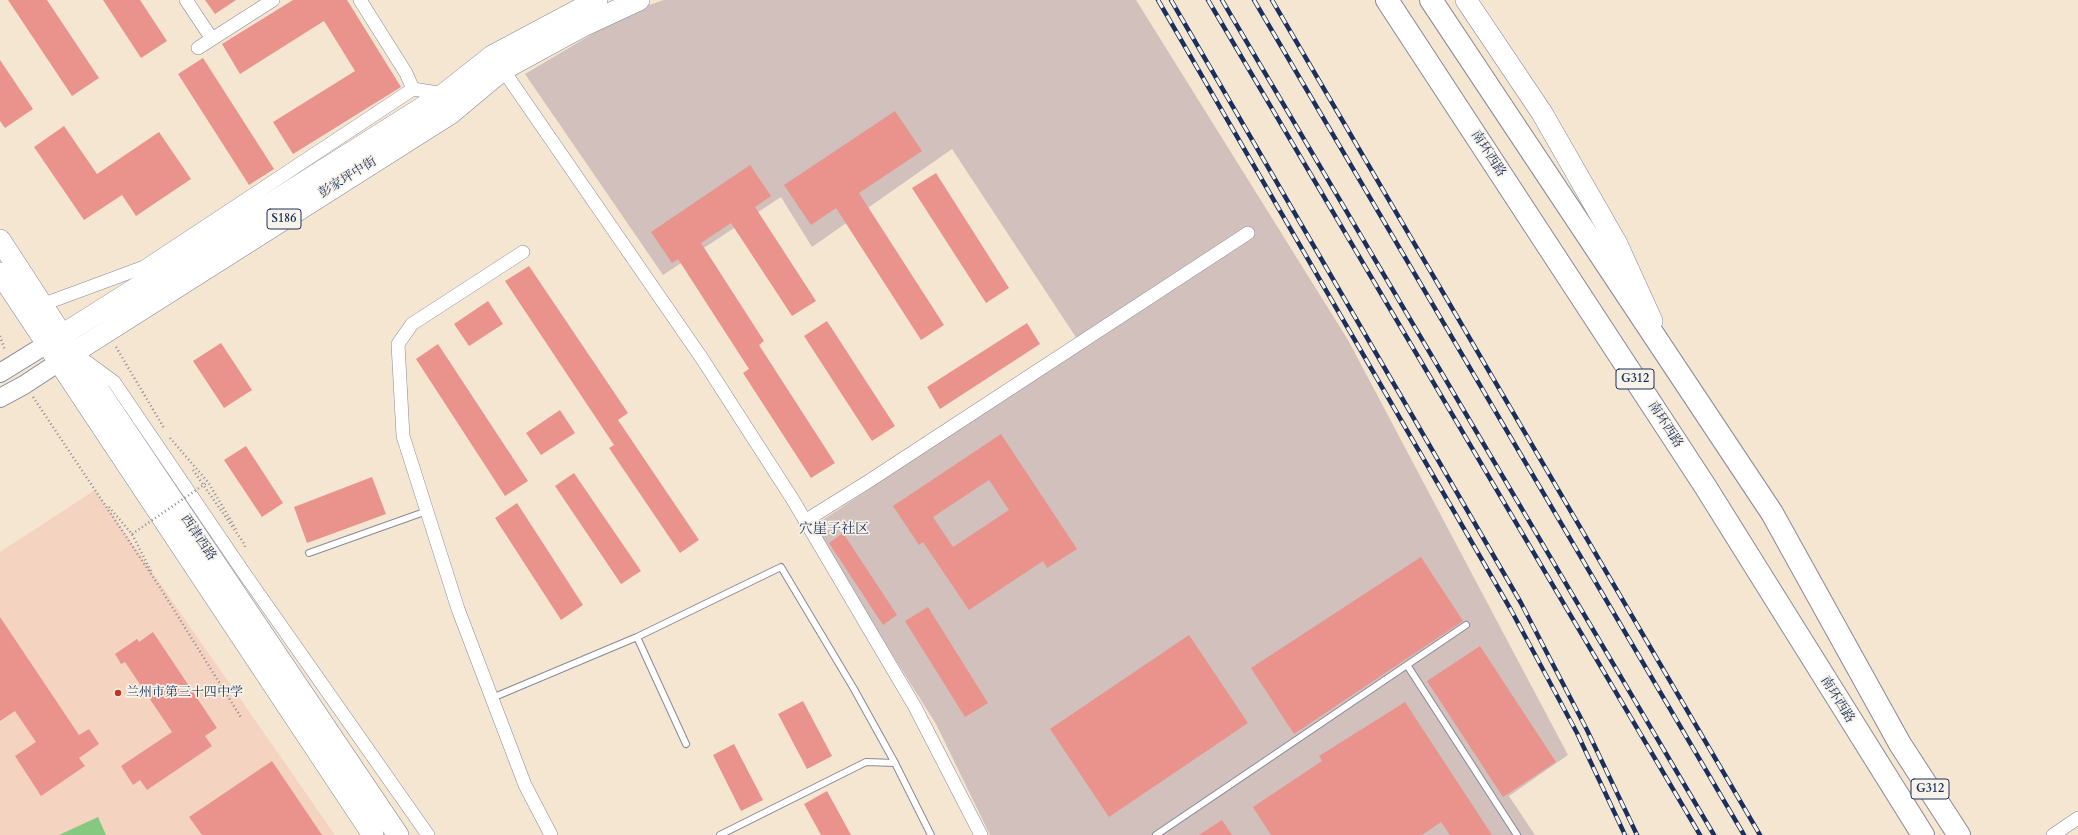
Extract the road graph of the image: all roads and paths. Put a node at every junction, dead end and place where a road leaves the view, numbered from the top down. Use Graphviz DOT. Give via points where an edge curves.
graph roads {
  1 [pos="186,0"];
  2 [pos="273,0"];
  3 [pos="360,0"];
  4 [pos="597,0"];
  5 [pos="639,0"];
  6 [pos="1387,0"];
  7 [pos="1431,0"];
  8 [pos="1466,0"];
  9 [pos="212,39"];
  10 [pos="198,48"];
  11 [pos="498,63"];
  12 [pos="413,89"];
  13 [pos="444,94"];
  14 [pos="1248,233"];
  15 [pos="0,240"];
  16 [pos="523,252"];
  17 [pos="3,284"];
  18 [pos="34,308"];
  19 [pos="106,330"];
  20 [pos="0,336"];
  21 [pos="60,349"];
  22 [pos="1666,352"];
  23 [pos="6,369"];
  24 [pos="24,385"];
  25 [pos="0,398"];
  26 [pos="165,429"];
  27 [pos="208,482"];
  28 [pos="102,498"];
  29 [pos="427,511"];
  30 [pos="805,521"];
  31 [pos="132,534"];
  32 [pos="245,545"];
  33 [pos="309,554"];
  34 [pos="244,573"];
  35 [pos="159,586"];
  36 [pos="1466,625"];
  37 [pos="637,637"];
  38 [pos="1407,665"];
  39 [pos="492,698"];
  40 [pos="242,719"];
  41 [pos="686,744"];
  42 [pos="895,763"];
  43 [pos="2078,818"];
  44 [pos="373,835"];
  45 [pos="398,835"];
  46 [pos="428,835"];
  47 [pos="551,835"];
  48 [pos="720,835"];
  49 [pos="931,835"];
  50 [pos="981,835"];
  51 [pos="1156,835"];
  52 [pos="1517,835"];
  53 [pos="1923,835"];
  54 [pos="1959,835"];
  55 [pos="2053,835"];
  1 -- 9 [label="street"];
  2 -- 9 [label="street"];
  3 -- 12 [label="street" via="406,72"];
  4 -- 11 [label="main road, 彭家坪中街"];
  5 -- 11 [label="main road, 彭家坪中街"];
  6 -- 53 [label="highway, 南环西路 / G312" via="1705,486"];
  7 -- 22 [label="highway, G312"];
  8 -- 22 [label="main road" via="1542,113 1617,244"];
  9 -- 10 [label="street"];
  11 -- 13 [label="main road, 彭家坪中街 / S186"];
  11 -- 19 [label="main road, 彭家坪中街 / S186" via="450,114"];
  11 -- 30 [label="street" via="703,360"];
  12 -- 13 [label="street"];
  12 -- 18 [label="street" via="144,267"];
  13 -- 21 [label="main road, 彭家坪中街 / S186"];
  14 -- 30 [label="street"];
  15 -- 18 [label="main road, 西津西路"];
  16 -- 29 [label="street" via="412,324 398,344 404,436"];
  17 -- 18 [label="main road, 西津西路"];
  18 -- 21 [label="main road, 西津西路"];
  19 -- 21 [label="main road, 彭家坪中街 / S186"];
  19 -- 26 [label="path"];
  20 -- 23 [label="path"];
  21 -- 23 [label="main road"];
  21 -- 24 [label="main road"];
  21 -- 34 [label="street" via="114,382"];
  21 -- 44 [label="main road, 西津西路"];
  21 -- 45 [label="main road, 西津西路"];
  22 -- 54 [label="highway, G312" via="1772,513 1900,744"];
  24 -- 25 [label="main road"];
  24 -- 28 [label="path"];
  27 -- 31 [label="path, bridge"];
  27 -- 32 [label="path"];
  27 -- 32 [label="path" via="169,436"];
  28 -- 31 [label="path"];
  28 -- 35 [label="path"];
  29 -- 33 [label="lane"];
  29 -- 39 [label="street" via="458,609"];
  30 -- 50 [label="street" via="915,707"];
  31 -- 35 [label="path"];
  32 -- 34 [label="path"];
  34 -- 46 [label="street"];
  35 -- 40 [label="path"];
  36 -- 38 [label="lane"];
  37 -- 39 [label="lane"];
  37 -- 41 [label="lane"];
  37 -- 42 [label="lane" via="781,567"];
  38 -- 51 [label="lane"];
  38 -- 52 [label="lane"];
  39 -- 47 [label="street" via="526,785"];
  42 -- 48 [label="lane" via="866,762"];
  42 -- 49 [label="lane"];
  43 -- 55 [label="street"];
}
